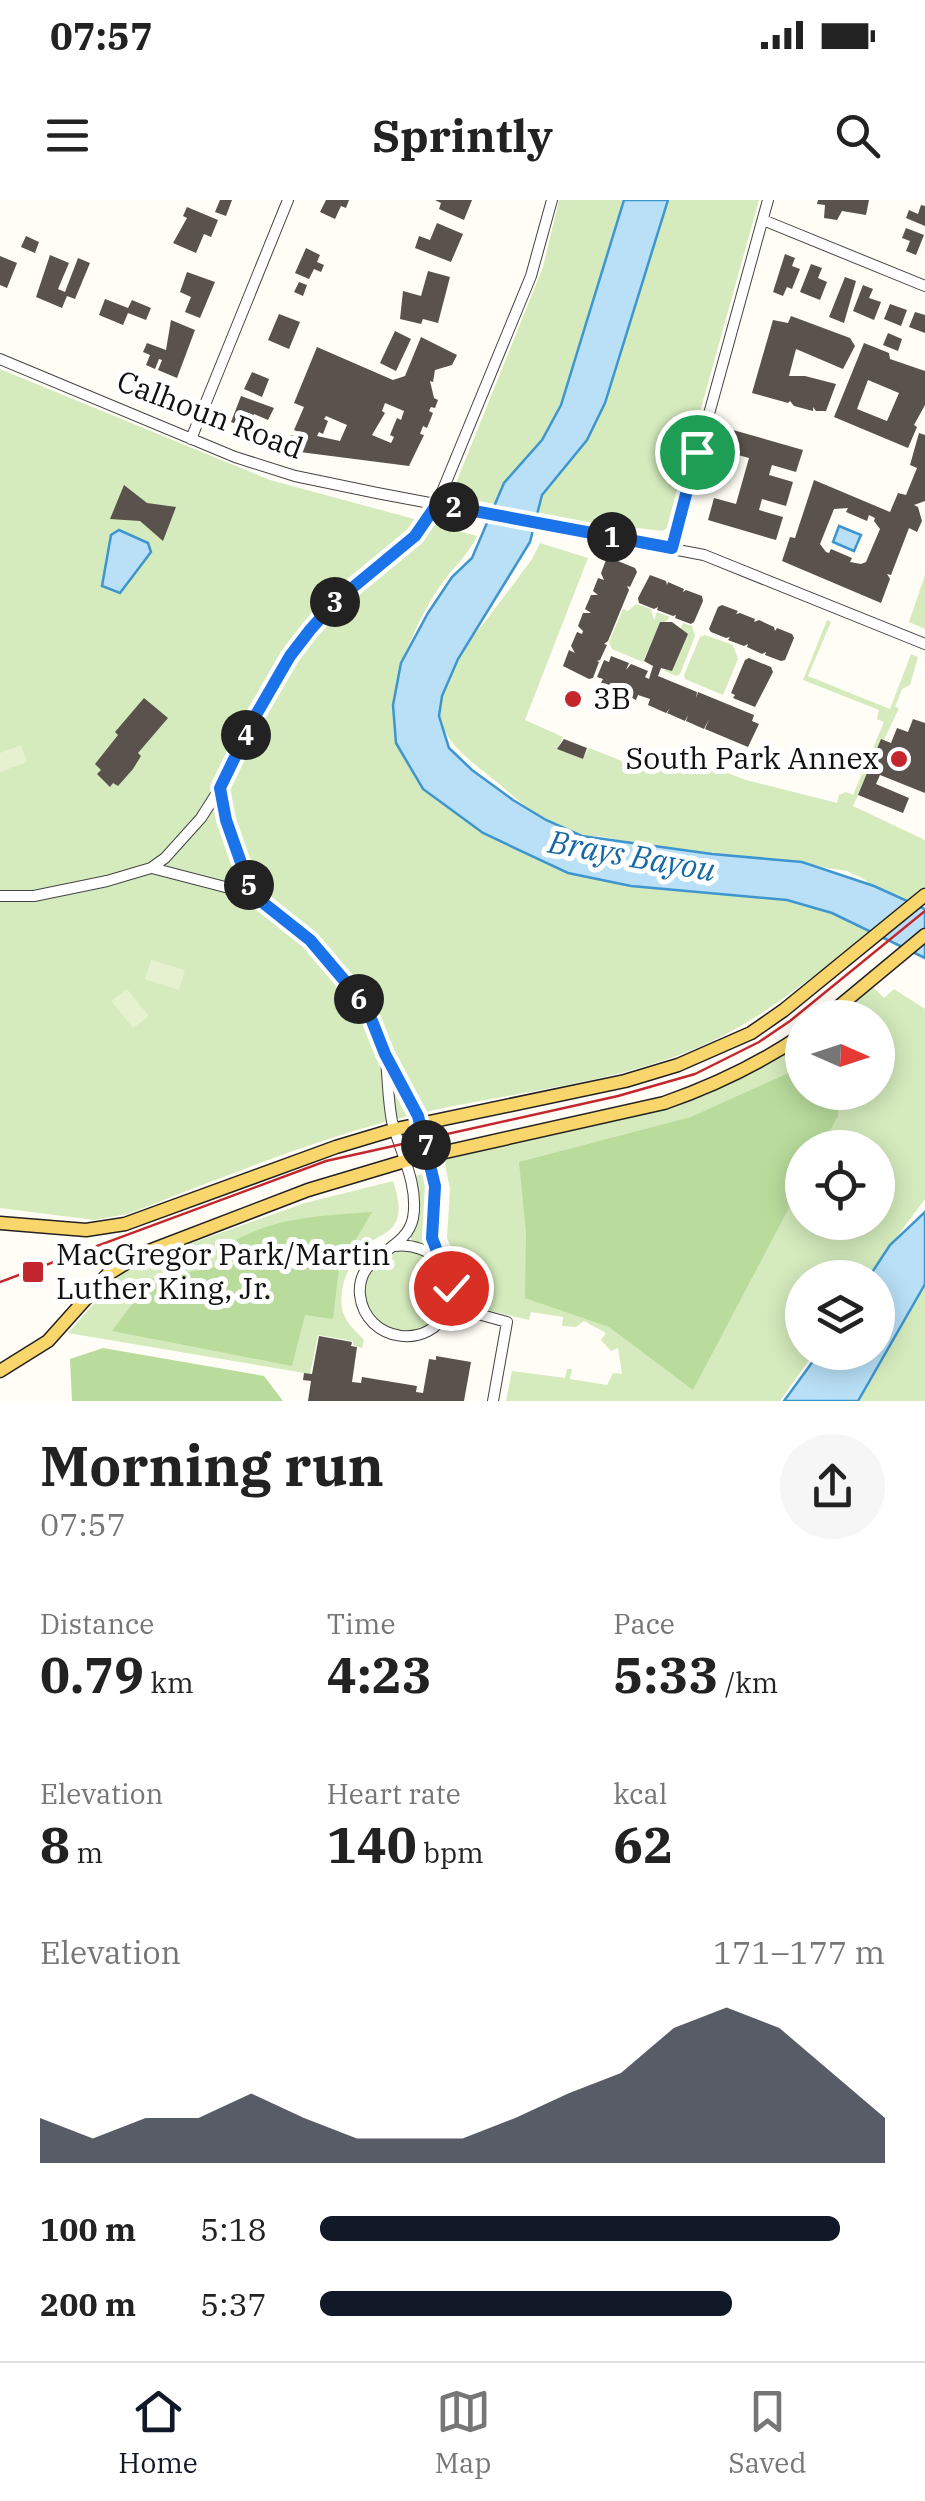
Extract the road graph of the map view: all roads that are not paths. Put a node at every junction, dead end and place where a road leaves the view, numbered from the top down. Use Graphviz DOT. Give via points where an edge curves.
graph roads {
  1 [pos="288,200"];
  2 [pos="552,200"];
  3 [pos="768,200"];
  4 [pos="763,220"];
  5 [pos="925,286"];
  6 [pos="0,359"];
  7 [pos="190,439"];
  8 [pos="437,504"];
  9 [pos="672,548"];
  10 [pos="925,644"];
  11 [pos="220,788"];
  12 [pos="152,868"];
  13 [pos="252,894"];
  14 [pos="0,896"];
  15 [pos="925,896"];
  16 [pos="925,935"];
  17 [pos="846,1000"];
  18 [pos="785,1047"];
  19 [pos="385,1054"];
  20 [pos="420,1124"];
  21 [pos="396,1129"];
  22 [pos="428,1155"];
  23 [pos="405,1161"];
  24 [pos="0,1223"];
  25 [pos="395,1246"];
  26 [pos="436,1256"];
  27 [pos="449,1306"];
  28 [pos="0,1371"];
  29 [pos="493,1401"];
  1 -- 7 [label="street"];
  2 -- 8 [label="street" via="531,276"];
  3 -- 4 [label="street"];
  4 -- 5 [label="street"];
  4 -- 9 [label="street"];
  6 -- 7 [label="street, Calhoun Road"];
  7 -- 8 [label="street, Calhoun Road" via="296,476"];
  8 -- 9 [label="street, Calhoun Road"];
  8 -- 11 [label="street" via="415,536 318,619 290,656"];
  9 -- 10 [label="street, Calhoun Road"];
  11 -- 12 [label="street" via="189,834"];
  11 -- 13 [label="street"];
  12 -- 13 [label="street"];
  12 -- 14 [label="street" via="59,892"];
  13 -- 19 [label="street" via="334,965 372,1021"];
  15 -- 20 [label="main road" via="751,1032 709,1054 625,1081"];
  16 -- 17 [label="main road"];
  18 -- 22 [label="main road" via="703,1090 664,1102"];
  19 -- 20 [label="street"];
  19 -- 21 [label="street"];
  20 -- 21 [label="main road"];
  20 -- 22 [label="street"];
  21 -- 23 [label="street"];
  21 -- 24 [label="main road" via="125,1224 86,1230"];
  22 -- 23 [label="main road"];
  22 -- 26 [label="street"];
  23 -- 25 [label="street" via="412,1221"];
  23 -- 28 [label="main road" via="308,1190 123,1263 48,1341"];
  25 -- 26 [label="street"];
  25 -- 27 [label="street" via="372,1260 362,1278 360,1300 370,1320 386,1333 408,1337 437,1324"];
  26 -- 27 [label="street" via="449,1278"];
  27 -- 29 [label="street" via="506,1322"];
}
